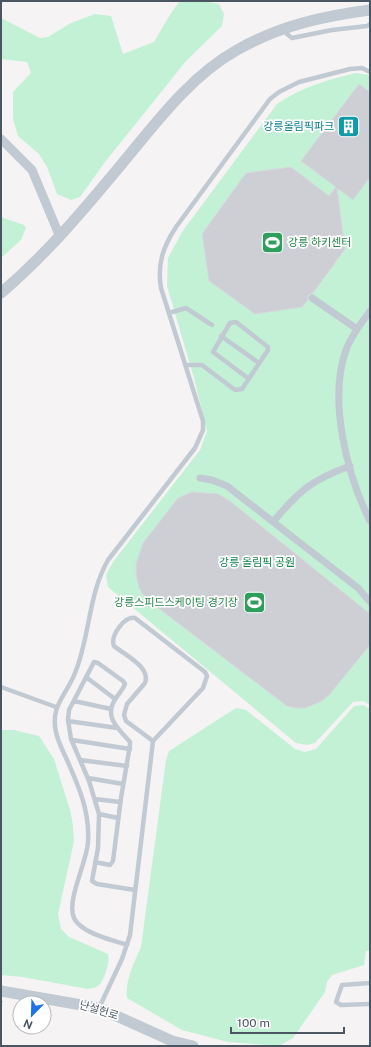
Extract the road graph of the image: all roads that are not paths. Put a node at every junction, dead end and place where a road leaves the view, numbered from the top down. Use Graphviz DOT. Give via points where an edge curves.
graph roads {
  1 [pos="370,10"];
  2 [pos="370,24"];
  3 [pos="285,28"];
  4 [pos="370,72"];
  5 [pos="1,139"];
  6 [pos="60,237"];
  7 [pos="1,292"];
  8 [pos="312,298"];
  9 [pos="370,312"];
  10 [pos="169,313"];
  11 [pos="212,325"];
  12 [pos="357,329"];
  13 [pos="221,336"];
  14 [pos="259,363"];
  15 [pos="185,365"];
  16 [pos="249,379"];
  17 [pos="350,466"];
  18 [pos="200,478"];
  19 [pos="370,521"];
  20 [pos="273,522"];
  21 [pos="370,602"];
  22 [pos="86,677"];
  23 [pos="1,687"];
  24 [pos="115,698"];
  25 [pos="74,701"];
  26 [pos="56,707"];
  27 [pos="111,709"];
  28 [pos="68,721"];
  29 [pos="117,728"];
  30 [pos="72,740"];
  31 [pos="153,741"];
  32 [pos="130,749"];
  33 [pos="80,760"];
  34 [pos="126,766"];
  35 [pos="88,778"];
  36 [pos="123,784"];
  37 [pos="95,798"];
  38 [pos="120,802"];
  39 [pos="99,814"];
  40 [pos="118,818"];
  41 [pos="95,862"];
  42 [pos="135,890"];
  43 [pos="127,946"];
  44 [pos="370,983"];
  45 [pos="1,992"];
  46 [pos="370,1004"];
  47 [pos="98,1008"];
  48 [pos="193,1046"];
  1 -- 3 [label="street" via="332,14"];
  2 -- 3 [label="lane" via="292,38"];
  3 -- 6 [label="street" via="236,50 193,84 156,123"];
  4 -- 10 [label="lane" via="355,68 298,82 279,92 263,107 165,245 159,266"];
  5 -- 6 [label="street" via="32,170"];
  6 -- 7 [label="street"];
  8 -- 12 [label="street"];
  9 -- 12 [label="street"];
  10 -- 11 [label="lane" via="186,308"];
  10 -- 15 [label="lane"];
  12 -- 17 [label="street" via="346,349 338,388"];
  13 -- 14 [label="lane"];
  13 -- 14 [label="lane" via="233,322 267,344 268,350"];
  13 -- 16 [label="lane" via="213,352"];
  14 -- 16 [label="lane"];
  15 -- 16 [label="lane" via="202,365 238,391"];
  15 -- 26 [label="lane" via="203,421 200,438 101,572 80,659 70,684"];
  17 -- 19 [label="street" via="362,505"];
  17 -- 20 [label="street" via="326,474 307,486 289,502"];
  18 -- 20 [label="street" via="227,486"];
  20 -- 21 [label="street" via="358,588"];
  22 -- 24 [label="lane"];
  22 -- 24 [label="lane" via="94,662 110,672 125,684"];
  22 -- 25 [label="lane"];
  23 -- 26 [label="lane"];
  24 -- 27 [label="lane"];
  25 -- 27 [label="lane"];
  25 -- 28 [label="lane" via="69,710"];
  26 -- 43 [label="lane" via="54,718 58,741 79,787 88,823 86,858 73,901 73,917 84,930"];
  27 -- 29 [label="lane" via="110,718"];
  28 -- 29 [label="lane"];
  28 -- 30 [label="lane"];
  29 -- 32 [label="lane" via="130,742"];
  30 -- 32 [label="lane"];
  30 -- 33 [label="lane"];
  31 -- 31 [label="lane" via="204,688 207,676 131,617 113,637 112,642 144,670 147,679 127,704 124,715 126,721"];
  31 -- 42 [label="lane"];
  32 -- 34 [label="lane"];
  33 -- 34 [label="lane"];
  33 -- 35 [label="lane"];
  34 -- 36 [label="lane"];
  35 -- 36 [label="lane"];
  35 -- 37 [label="lane"];
  36 -- 38 [label="lane"];
  37 -- 38 [label="lane"];
  37 -- 39 [label="lane"];
  38 -- 40 [label="lane"];
  39 -- 40 [label="lane"];
  39 -- 41 [label="lane"];
  40 -- 41 [label="lane" via="112,864"];
  41 -- 42 [label="lane" via="92,881 94,883"];
  42 -- 43 [label="lane"];
  43 -- 47 [label="lane"];
  44 -- 46 [label="lane" via="342,985 336,1002 341,1005"];
  45 -- 47 [label="street, 난설헌로"];
  47 -- 48 [label="street, 난설헌로" via="172,1041"];
}
